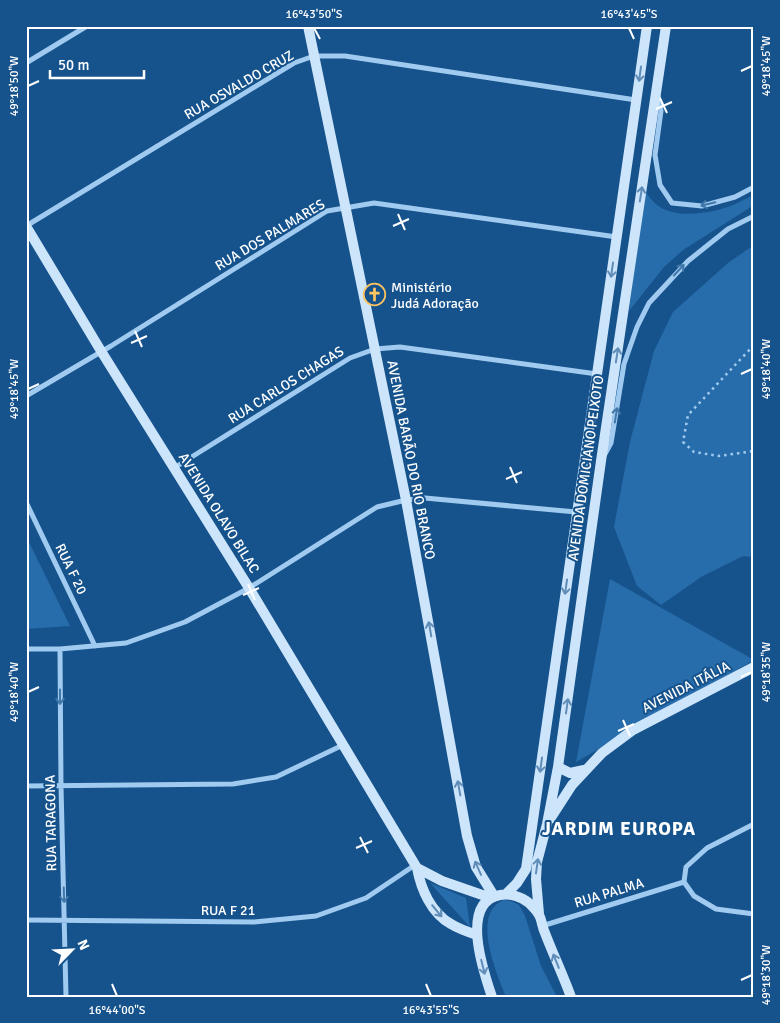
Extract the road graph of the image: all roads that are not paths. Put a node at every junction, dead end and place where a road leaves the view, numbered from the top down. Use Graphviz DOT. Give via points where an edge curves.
graph roads {
  1 [pos="87,26"];
  2 [pos="308,26"];
  3 [pos="648,26"];
  4 [pos="666,26"];
  5 [pos="314,56"];
  6 [pos="26,63"];
  7 [pos="657,90"];
  8 [pos="637,100"];
  9 [pos="754,187"];
  10 [pos="346,207"];
  11 [pos="754,216"];
  12 [pos="26,226"];
  13 [pos="617,237"];
  14 [pos="375,349"];
  15 [pos="102,351"];
  16 [pos="597,374"];
  17 [pos="26,396"];
  18 [pos="601,461"];
  19 [pos="174,468"];
  20 [pos="406,500"];
  21 [pos="26,502"];
  22 [pos="576,512"];
  23 [pos="249,588"];
  24 [pos="95,646"];
  25 [pos="26,649"];
  26 [pos="60,649"];
  27 [pos="754,668"];
  28 [pos="343,745"];
  29 [pos="558,767"];
  30 [pos="584,770"];
  31 [pos="26,786"];
  32 [pos="61,786"];
  33 [pos="547,824"];
  34 [pos="754,824"];
  35 [pos="416,866"];
  36 [pos="684,882"];
  37 [pos="506,894"];
  38 [pos="493,897"];
  39 [pos="539,914"];
  40 [pos="754,914"];
  41 [pos="26,920"];
  42 [pos="65,921"];
  43 [pos="542,926"];
  44 [pos="477,935"];
  45 [pos="66,997"];
  46 [pos="492,997"];
  47 [pos="571,997"];
  1 -- 6 [label="street"];
  2 -- 5 [label="street, AVENIDA BARÃO DO RIO BRANCO"];
  3 -- 8 [label="street, AVENIDA DOMICIANO PEIXOTO, one-way"];
  4 -- 7 [label="street, AVENIDA DOMICIANO PEIXOTO"];
  5 -- 8 [label="street, RUA OSVALDO CRUZ" via="345,56"];
  5 -- 10 [label="street, AVENIDA BARÃO DO RIO BRANCO"];
  5 -- 12 [label="street, RUA OSVALDO CRUZ" via="294,63"];
  9 -- 7 [label="street, one-way" via="735,197 702,206 672,203 660,185 655,155 661,111"];
  18 -- 7 [label="street, AVENIDA DOMICIANO PEIXOTO, one-way"];
  8 -- 13 [label="street, AVENIDA DOMICIANO PEIXOTO"];
  10 -- 13 [label="street, RUA DOS PALMARES" via="374,203"];
  10 -- 14 [label="street, AVENIDA BARÃO DO RIO BRANCO"];
  10 -- 15 [label="street, RUA DOS PALMARES" via="326,211"];
  18 -- 11 [label="street, one-way" via="611,443 624,364 649,303 688,261 728,230"];
  12 -- 15 [label="street, AVENIDA OLAVO BILAC"];
  13 -- 16 [label="street, AVENIDA DOMICIANO PEIXOTO, one-way"];
  14 -- 16 [label="street, RUA CARLOS CHAGAS" via="400,347"];
  14 -- 19 [label="street, RUA CARLOS CHAGAS" via="350,358"];
  14 -- 20 [label="street, AVENIDA BARÃO DO RIO BRANCO"];
  15 -- 17 [label="street"];
  15 -- 19 [label="street, AVENIDA OLAVO BILAC"];
  16 -- 22 [label="street, AVENIDA DOMICIANO PEIXOTO"];
  29 -- 18 [label="street, AVENIDA DOMICIANO PEIXOTO, one-way"];
  19 -- 23 [label="street, AVENIDA OLAVO BILAC"];
  20 -- 22 [label="street" via="425,498"];
  20 -- 23 [label="street" via="377,507"];
  38 -- 20 [label="street, AVENIDA BARÃO DO RIO BRANCO, one-way" via="476,867 467,836"];
  21 -- 24 [label="street, RUA F 20"];
  22 -- 37 [label="street, AVENIDA DOMICIANO PEIXOTO, one-way" via="526,869"];
  23 -- 24 [label="street" via="185,622 126,643"];
  23 -- 28 [label="street, AVENIDA OLAVO BILAC"];
  24 -- 26 [label="street"];
  25 -- 26 [label="street"];
  26 -- 32 [label="street, RUA TARAGONA, one-way"];
  27 -- 30 [label="street, AVENIDA ITÁLIA" via="632,730"];
  28 -- 32 [label="street" via="276,777 233,784"];
  28 -- 35 [label="street, AVENIDA OLAVO BILAC"];
  29 -- 30 [label="street" via="570,773"];
  29 -- 33 [label="street, AVENIDA DOMICIANO PEIXOTO"];
  30 -- 33 [label="street, AVENIDA ITÁLIA"];
  31 -- 32 [label="street"];
  32 -- 42 [label="street, RUA TARAGONA, one-way"];
  39 -- 33 [label="street, AVENIDA DOMICIANO PEIXOTO, one-way" via="536,871"];
  34 -- 36 [label="street" via="707,848 686,868"];
  35 -- 38 [label="street" via="442,881"];
  35 -- 42 [label="street, RUA F 21" via="366,898 316,916 254,922"];
  35 -- 44 [label="street, AVENIDA OLAVO BILAC, one-way" via="421,885 438,914 450,924"];
  36 -- 40 [label="street" via="694,896 716,909"];
  36 -- 43 [label="street, RUA PALMA"];
  37 -- 38 [label="street"];
  37 -- 39 [label="street" via="528,902"];
  38 -- 44 [label="street" via="482,908"];
  39 -- 43 [label="street, AVENIDA DOMICIANO PEIXOTO"];
  41 -- 42 [label="street, RUA F 21"];
  42 -- 45 [label="street, RUA TARAGONA"];
  47 -- 43 [label="street, AVENIDA DOMICIANO PEIXOTO, one-way"];
  44 -- 46 [label="street, one-way"];
}
